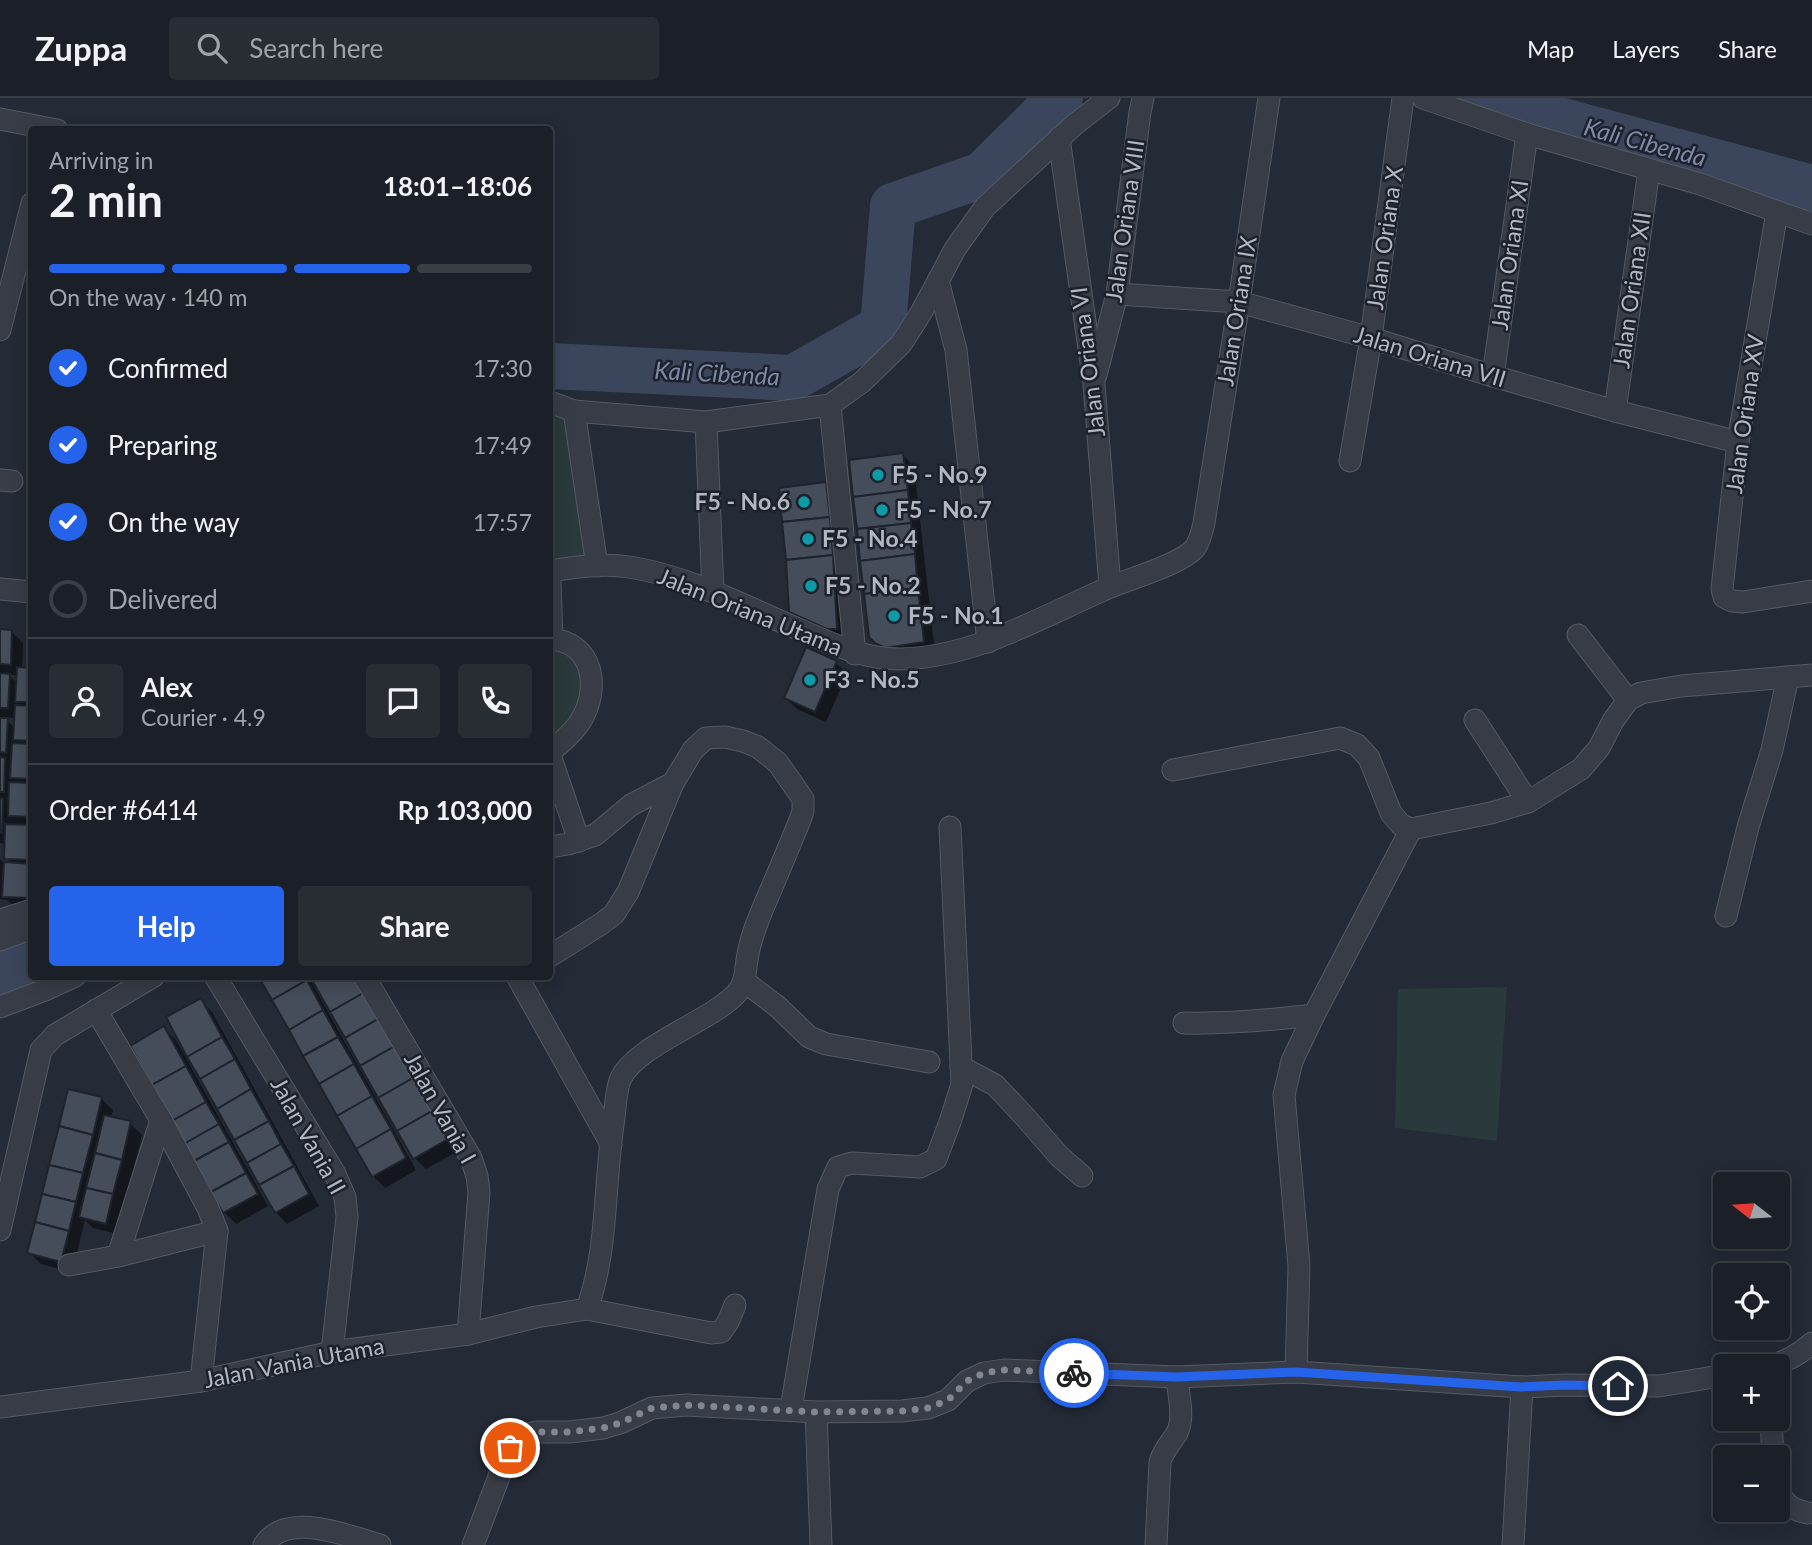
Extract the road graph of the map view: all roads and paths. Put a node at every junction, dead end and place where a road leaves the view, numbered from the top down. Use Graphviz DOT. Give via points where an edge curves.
graph roads {
  1 [pos="1109,98"];
  2 [pos="1143,98"];
  3 [pos="1269,98"];
  4 [pos="1403,98"];
  5 [pos="1423,98"];
  6 [pos="0,119"];
  7 [pos="36,126"];
  8 [pos="1527,134"];
  9 [pos="1059,138"];
  10 [pos="1649,170"];
  11 [pos="1777,212"];
  12 [pos="28,219"];
  13 [pos="1812,224"];
  14 [pos="938,281"];
  15 [pos="1117,294"];
  16 [pos="1239,302"];
  17 [pos="0,330"];
  18 [pos="1371,338"];
  19 [pos="1493,376"];
  20 [pos="1094,384"];
  21 [pos="553,403"];
  22 [pos="830,405"];
  23 [pos="574,411"];
  24 [pos="1615,411"];
  25 [pos="706,422"];
  26 [pos="1738,442"];
  27 [pos="1350,461"];
  28 [pos="1204,523"];
  29 [pos="597,566"];
  30 [pos="553,571"];
  31 [pos="1110,587"];
  32 [pos="0,589"];
  33 [pos="1812,591"];
  34 [pos="28,592"];
  35 [pos="713,592"];
  36 [pos="1578,635"];
  37 [pos="553,639"];
  38 [pos="988,642"];
  39 [pos="855,654"];
  40 [pos="1812,675"];
  41 [pos="1788,677"];
  42 [pos="1634,697"];
  43 [pos="1475,720"];
  44 [pos="553,751"];
  45 [pos="553,763"];
  46 [pos="1173,771"];
  47 [pos="673,783"];
  48 [pos="1528,802"];
  49 [pos="950,827"];
  50 [pos="1412,829"];
  51 [pos="579,841"];
  52 [pos="553,846"];
  53 [pos="28,911"];
  54 [pos="1726,916"];
  55 [pos="0,920"];
  56 [pos="28,930"];
  57 [pos="0,940"];
  58 [pos="553,954"];
  59 [pos="65,980"];
  60 [pos="147,980"];
  61 [pos="217,980"];
  62 [pos="366,980"];
  63 [pos="519,980"];
  64 [pos="745,982"];
  65 [pos="0,1007"];
  66 [pos="96,1010"];
  67 [pos="1314,1015"];
  68 [pos="1184,1023"];
  69 [pos="929,1062"];
  70 [pos="961,1067"];
  71 [pos="620,1079"];
  72 [pos="587,1100"];
  73 [pos="161,1120"];
  74 [pos="611,1144"];
  75 [pos="1082,1176"];
  76 [pos="0,1230"];
  77 [pos="217,1231"];
  78 [pos="118,1256"];
  79 [pos="69,1265"];
  80 [pos="734,1305"];
  81 [pos="587,1309"];
  82 [pos="468,1334"];
  83 [pos="1812,1343"];
  84 [pos="332,1352"];
  85 [pos="1790,1360"];
  86 [pos="1296,1372"];
  87 [pos="1177,1377"];
  88 [pos="1713,1377"];
  89 [pos="201,1381"];
  90 [pos="1521,1387"];
  91 [pos="0,1408"];
  92 [pos="790,1409"];
  93 [pos="816,1412"];
  94 [pos="1790,1507"];
  95 [pos="1808,1513"];
  96 [pos="264,1545"];
  97 [pos="380,1545"];
  98 [pos="473,1545"];
  99 [pos="821,1545"];
  100 [pos="1156,1545"];
  101 [pos="1513,1545"];
  1 -- 9 [label="street"];
  2 -- 15 [label="street, Jalan Oriana VIII"];
  3 -- 16 [label="street, Jalan Oriana IX"];
  4 -- 18 [label="street, Jalan Oriana X"];
  5 -- 8 [label="street"];
  6 -- 7 [label="street"];
  8 -- 10 [label="street"];
  8 -- 19 [label="street, Jalan Oriana XI"];
  9 -- 14 [label="street" via="985,207"];
  9 -- 20 [label="street, Jalan Oriana VI"];
  10 -- 11 [label="street"];
  10 -- 24 [label="street, Jalan Oriana XII"];
  11 -- 13 [label="street"];
  11 -- 26 [label="street, Jalan Oriana XV"];
  12 -- 17 [label="street"];
  14 -- 22 [label="street" via="901,344"];
  14 -- 38 [label="street" via="956,350"];
  15 -- 16 [label="street, Jalan Oriana VII"];
  15 -- 20 [label="street, Jalan Oriana VIII"];
  16 -- 18 [label="street, Jalan Oriana VII"];
  16 -- 28 [label="street, Jalan Oriana IX"];
  18 -- 19 [label="street, Jalan Oriana VII"];
  18 -- 27 [label="street, Jalan Oriana X"];
  19 -- 24 [label="street, Jalan Oriana VII"];
  20 -- 31 [label="street, Jalan Oriana VI"];
  21 -- 23 [label="street"];
  22 -- 25 [label="street"];
  22 -- 39 [label="street"];
  23 -- 25 [label="street"];
  23 -- 29 [label="street"];
  24 -- 26 [label="street, Jalan Oriana VII"];
  25 -- 35 [label="street"];
  26 -- 33 [label="street, Jalan Oriana XV" via="1724,597 1743,602"];
  28 -- 31 [label="street, Jalan Oriana Utama" via="1194,549"];
  29 -- 30 [label="street, Jalan Oriana Utama"];
  29 -- 35 [label="street, Jalan Oriana Utama" via="639,569"];
  31 -- 38 [label="street, Jalan Oriana Utama"];
  32 -- 34 [label="street"];
  35 -- 39 [label="street, Jalan Oriana Utama"];
  36 -- 42 [label="street"];
  37 -- 44 [label="street" via="574,647 585,658 593,685 581,721"];
  38 -- 39 [label="street, Jalan Oriana Utama" via="944,655 897,659"];
  40 -- 41 [label="street"];
  41 -- 42 [label="street" via="1681,686"];
  41 -- 54 [label="street"];
  42 -- 48 [label="street" via="1581,769"];
  43 -- 48 [label="street"];
  45 -- 51 [label="street"];
  46 -- 50 [label="street" via="1340,738 1357,745 1369,758 1391,813"];
  47 -- 51 [label="street"];
  47 -- 58 [label="street" via="628,892 614,914"];
  47 -- 64 [label="street" via="706,738 725,737 758,747 778,763 803,799 800,820 752,934"];
  48 -- 50 [label="street"];
  49 -- 70 [label="street"];
  50 -- 67 [label="street"];
  51 -- 52 [label="street"];
  53 -- 55 [label="street"];
  56 -- 57 [label="street"];
  59 -- 65 [label="street"];
  60 -- 66 [label="street"];
  61 -- 84 [label="street, Jalan Vania II" via="345,1197 347,1217"];
  62 -- 82 [label="street, Jalan Vania I" via="471,1158 477,1176"];
  63 -- 72 [label="street"];
  64 -- 69 [label="street" via="809,1037"];
  64 -- 71 [label="street" via="726,1002 643,1054"];
  66 -- 73 [label="street"];
  66 -- 76 [label="street" via="55,1035 41,1050"];
  67 -- 68 [label="street"];
  67 -- 86 [label="street" via="1292,1061 1284,1095 1299,1266"];
  70 -- 75 [label="street" via="995,1085"];
  70 -- 92 [label="street" via="962,1084 936,1159 920,1167 852,1163 838,1167 828,1189"];
  71 -- 72 [label="street"];
  71 -- 74 [label="street"];
  72 -- 74 [label="street"];
  73 -- 77 [label="street"];
  73 -- 78 [label="street"];
  74 -- 81 [label="street" via="596,1285"];
  77 -- 78 [label="street"];
  77 -- 89 [label="street"];
  78 -- 79 [label="street"];
  80 -- 81 [label="street, Jalan Vania Utama" via="721,1332 712,1333"];
  81 -- 82 [label="street, Jalan Vania Utama"];
  82 -- 84 [label="street, Jalan Vania Utama"];
  83 -- 85 [label="street"];
  84 -- 89 [label="street, Jalan Vania Utama"];
  86 -- 87 [label="street"];
  86 -- 90 [label="street"];
  87 -- 93 [label="street" via="1004,1370 967,1381 948,1400 928,1408"];
  87 -- 100 [label="street" via="1181,1417 1160,1462"];
  88 -- 90 [label="street" via="1660,1386"];
  89 -- 91 [label="street, Jalan Vania Utama"];
  90 -- 101 [label="street"];
  92 -- 93 [label="street"];
  92 -- 98 [label="street" via="652,1408 603,1428 519,1437 510,1448"];
  93 -- 99 [label="street"];
  94 -- 95 [label="street"];
  96 -- 97 [label="street" via="284,1529 301,1527"];
}
